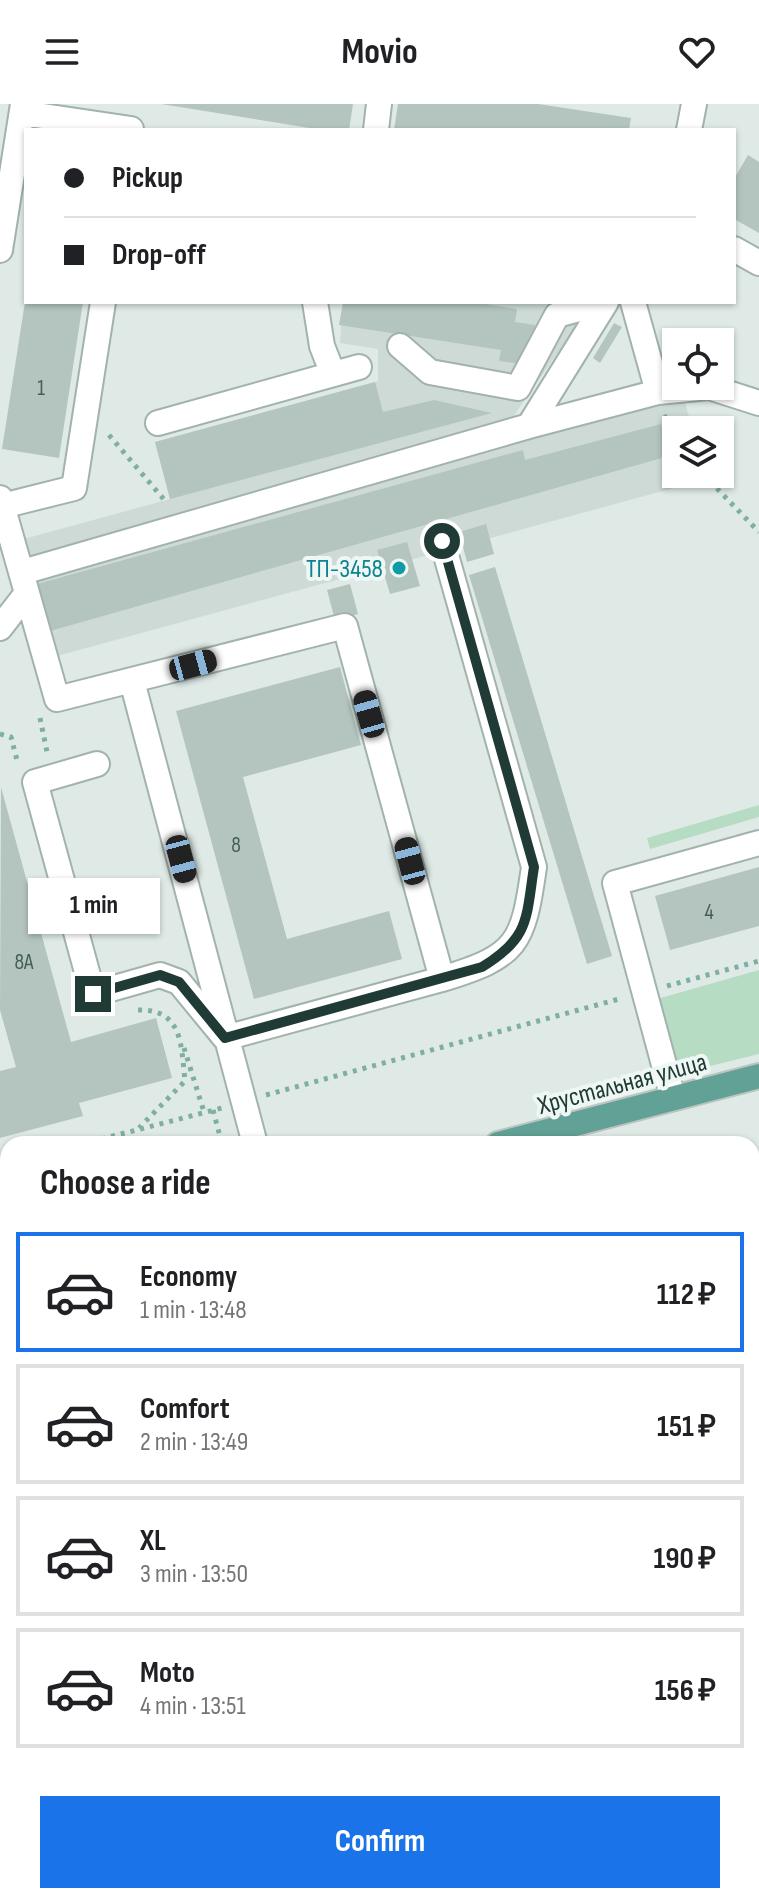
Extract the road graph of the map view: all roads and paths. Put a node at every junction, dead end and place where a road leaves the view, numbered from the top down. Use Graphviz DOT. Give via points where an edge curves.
graph roads {
  1 [pos="379,104"];
  2 [pos="694,104"];
  3 [pos="23,108"];
  4 [pos="122,128"];
  5 [pos="376,128"];
  6 [pos="689,128"];
  7 [pos="0,250"];
  8 [pos="736,250"];
  9 [pos="759,263"];
  10 [pos="103,304"];
  11 [pos="315,304"];
  12 [pos="598,304"];
  13 [pos="605,304"];
  14 [pos="634,304"];
  15 [pos="400,346"];
  16 [pos="359,367"];
  17 [pos="333,374"];
  18 [pos="658,392"];
  19 [pos="759,403"];
  20 [pos="158,423"];
  21 [pos="529,426"];
  22 [pos="83,430"];
  23 [pos="717,488"];
  24 [pos="1,502"];
  25 [pos="186,525"];
  26 [pos="759,532"];
  27 [pos="442,541"];
  28 [pos="33,569"];
  29 [pos="27,593"];
  30 [pos="0,628"];
  31 [pos="132,681"];
  32 [pos="97,764"];
  33 [pos="759,843"];
  34 [pos="759,961"];
  35 [pos="442,979"];
  36 [pos="645,992"];
  37 [pos="130,1011"];
  38 [pos="225,1038"];
  39 [pos="180,1040"];
  40 [pos="759,1076"];
  41 [pos="673,1098"];
  42 [pos="243,1101"];
  43 [pos="213,1110"];
  44 [pos="204,1112"];
  45 [pos="138,1129"];
  46 [pos="112,1136"];
  47 [pos="220,1136"];
  48 [pos="253,1136"];
  49 [pos="528,1136"];
  1 -- 5 [label="lane"];
  2 -- 6 [label="lane"];
  3 -- 4 [label="lane"];
  3 -- 7 [label="lane"];
  8 -- 9 [label="lane"];
  10 -- 22 [label="lane"];
  11 -- 17 [label="lane"];
  12 -- 15 [label="lane" via="557,315 518,388 430,372"];
  13 -- 21 [label="lane"];
  14 -- 18 [label="lane"];
  16 -- 17 [label="lane"];
  17 -- 20 [label="lane"];
  18 -- 19 [label="lane" via="709,387"];
  18 -- 21 [label="lane"];
  21 -- 25 [label="lane"];
  22 -- 24 [label="lane" via="74,488"];
  22 -- 25 [label="path" via="108,434"];
  23 -- 26 [label="path"];
  24 -- 29 [label="lane"];
  25 -- 28 [label="lane"];
  27 -- 35 [label="lane" via="534,867 526,918 514,944 482,967"];
  29 -- 30 [label="lane"];
  29 -- 31 [label="lane" via="57,699"];
  31 -- 35 [label="lane" via="345,626"];
  31 -- 38 [label="lane"];
  32 -- 38 [label="lane" via="35,782 93,994 160,975 179,982"];
  33 -- 36 [label="lane" via="615,883"];
  34 -- 36 [label="path"];
  35 -- 38 [label="lane"];
  36 -- 41 [label="lane"];
  36 -- 42 [label="path"];
  37 -- 39 [label="path" via="157,1010 169,1017"];
  38 -- 42 [label="lane"];
  39 -- 44 [label="path"];
  39 -- 45 [label="path" via="185,1081"];
  40 -- 41 [label="main road, Хрустальная улица"];
  41 -- 49 [label="main road, Хрустальная улица"];
  42 -- 43 [label="path"];
  42 -- 48 [label="lane"];
  43 -- 44 [label="path"];
  43 -- 47 [label="path"];
  44 -- 45 [label="path"];
  45 -- 46 [label="path"];
}
